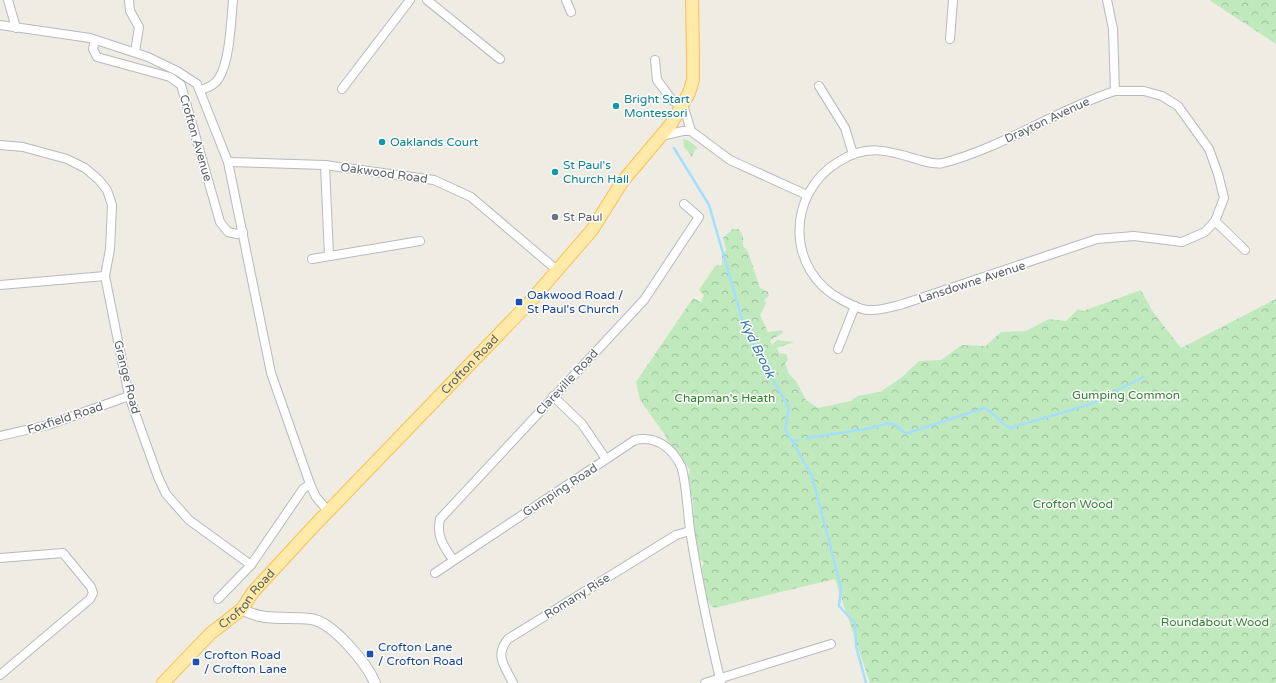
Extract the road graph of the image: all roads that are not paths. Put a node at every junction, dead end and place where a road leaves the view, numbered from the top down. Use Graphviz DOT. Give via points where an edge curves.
graph roads {
  1 [pos="8,0"];
  2 [pos="129,0"];
  3 [pos="233,0"];
  4 [pos="410,0"];
  5 [pos="427,0"];
  6 [pos="566,0"];
  7 [pos="692,0"];
  8 [pos="952,0"];
  9 [pos="1107,0"];
  10 [pos="438,3"];
  11 [pos="571,12"];
  12 [pos="0,25"];
  13 [pos="16,28"];
  14 [pos="950,39"];
  15 [pos="95,40"];
  16 [pos="134,52"];
  17 [pos="500,59"];
  18 [pos="655,60"];
  19 [pos="819,86"];
  20 [pos="342,89"];
  21 [pos="201,90"];
  22 [pos="1115,91"];
  23 [pos="682,106"];
  24 [pos="691,132"];
  25 [pos="661,136"];
  26 [pos="0,145"];
  27 [pos="853,154"];
  28 [pos="228,162"];
  29 [pos="324,165"];
  30 [pos="807,195"];
  31 [pos="684,204"];
  32 [pos="1215,221"];
  33 [pos="243,232"];
  34 [pos="420,241"];
  35 [pos="1245,250"];
  36 [pos="329,256"];
  37 [pos="312,258"];
  38 [pos="558,271"];
  39 [pos="105,276"];
  40 [pos="0,285"];
  41 [pos="855,306"];
  42 [pos="838,350"];
  43 [pos="129,396"];
  44 [pos="553,396"];
  45 [pos="0,436"];
  46 [pos="606,460"];
  47 [pos="310,484"];
  48 [pos="328,511"];
  49 [pos="690,531"];
  50 [pos="0,558"];
  51 [pos="452,560"];
  52 [pos="251,565"];
  53 [pos="434,573"];
  54 [pos="218,599"];
  55 [pos="242,609"];
  56 [pos="831,644"];
  57 [pos="0,675"];
  58 [pos="720,680"];
  59 [pos="163,683"];
  60 [pos="375,683"];
  61 [pos="513,683"];
  62 [pos="705,683"];
  1 -- 13 [label="street"];
  2 -- 16 [label="street" via="130,11 139,27"];
  3 -- 21 [label="street" via="222,71 219,79 211,87"];
  4 -- 20 [label="street"];
  5 -- 10 [label="street"];
  6 -- 11 [label="street"];
  7 -- 23 [label="main road, Crofton Road" via="692,80"];
  8 -- 14 [label="street"];
  9 -- 22 [label="street" via="1113,29"];
  10 -- 17 [label="street"];
  12 -- 13 [label="street, Crofton Avenue"];
  13 -- 15 [label="street, Crofton Avenue"];
  15 -- 16 [label="street, Crofton Avenue"];
  15 -- 33 [label="street, Crofton Avenue" via="93,50 97,57 170,77 181,85 220,222 228,232"];
  16 -- 21 [label="street, Crofton Avenue" via="187,76"];
  18 -- 23 [label="street" via="656,80 672,100"];
  19 -- 27 [label="street" via="845,128"];
  21 -- 28 [label="street, Crofton Avenue"];
  22 -- 27 [label="street, Drayton Avenue" via="1092,98 986,148 941,163 927,162 882,150"];
  22 -- 32 [label="street, Drayton Avenue" via="1144,91 1162,96 1178,106 1196,128 1209,149 1224,198"];
  23 -- 24 [label="street" via="686,110"];
  23 -- 25 [label="main road, Crofton Road"];
  24 -- 25 [label="street" via="682,131"];
  24 -- 30 [label="street" via="730,160"];
  25 -- 38 [label="main road, Crofton Road" via="622,182 592,230"];
  26 -- 39 [label="street, Grange Road" via="22,147 67,159 85,168 99,180 107,190 112,205 110,249"];
  27 -- 30 [label="street, Drayton Avenue" via="822,174"];
  28 -- 29 [label="street, Oakwood Road"];
  28 -- 33 [label="street, Crofton Avenue"];
  29 -- 36 [label="street"];
  29 -- 38 [label="street, Oakwood Road" via="434,180 471,196"];
  30 -- 41 [label="street, Lansdowne Avenue" via="798,224 803,257 826,290"];
  31 -- 44 [label="street, Clareville Road" via="699,217 644,300"];
  32 -- 35 [label="street"];
  32 -- 41 [label="street, Lansdowne Avenue" via="1205,232 1182,242 1134,236 1097,239 903,304 880,310 866,310"];
  33 -- 47 [label="street, Crofton Avenue" via="271,373"];
  34 -- 36 [label="street"];
  36 -- 37 [label="street"];
  38 -- 48 [label="main road, Crofton Road"];
  39 -- 40 [label="street"];
  39 -- 43 [label="street, Grange Road"];
  41 -- 42 [label="street"];
  43 -- 45 [label="street, Foxfield Road" via="48,425"];
  43 -- 52 [label="street, Grange Road" via="166,494 189,520"];
  44 -- 46 [label="street" via="582,424"];
  44 -- 51 [label="street, Clareville Road" via="440,519 440,540"];
  46 -- 49 [label="street, Gumping Road" via="635,440 650,438 668,448 682,468"];
  46 -- 51 [label="street, Gumping Road"];
  47 -- 48 [label="street, Crofton Avenue" via="316,497"];
  47 -- 52 [label="street" via="303,488"];
  48 -- 55 [label="main road, Crofton Road" via="253,592"];
  49 -- 58 [label="street"];
  49 -- 61 [label="street, Romany Rise" via="676,535 508,639 501,647 500,656"];
  50 -- 57 [label="street" via="63,553 93,593 90,599"];
  51 -- 53 [label="street, Gumping Road"];
  52 -- 54 [label="street"];
  55 -- 59 [label="main road, Crofton Road" via="210,634"];
  55 -- 60 [label="street" via="258,616 311,620 325,624 365,664"];
  56 -- 58 [label="street"];
  58 -- 62 [label="street"];
}
